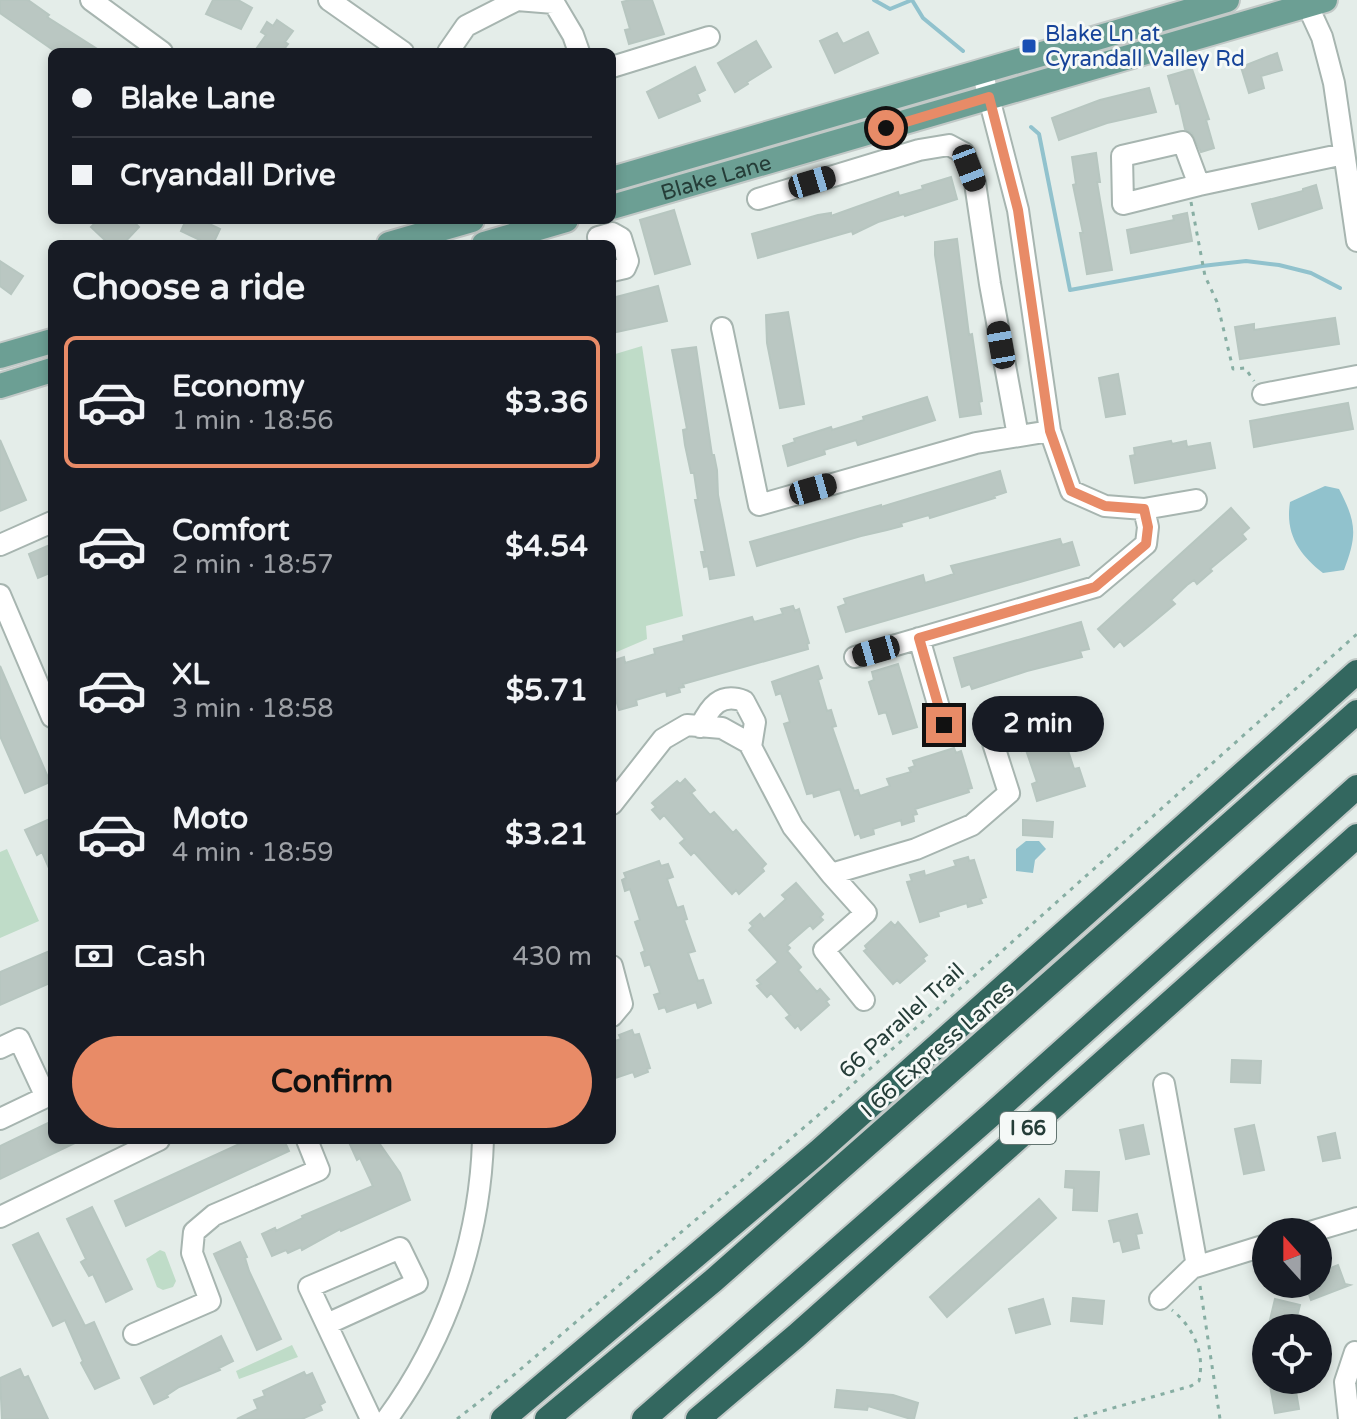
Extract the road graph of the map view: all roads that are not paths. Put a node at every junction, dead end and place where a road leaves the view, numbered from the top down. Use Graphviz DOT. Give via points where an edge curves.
graph roads {
  1 [pos="91,0"];
  2 [pos="329,0"];
  3 [pos="1227,0"];
  4 [pos="1313,2"];
  5 [pos="709,37"];
  6 [pos="157,48"];
  7 [pos="397,48"];
  8 [pos="451,48"];
  9 [pos="578,48"];
  10 [pos="616,66"];
  11 [pos="982,71"];
  12 [pos="989,97"];
  13 [pos="1348,107"];
  14 [pos="1344,154"];
  15 [pos="616,178"];
  16 [pos="1194,187"];
  17 [pos="758,199"];
  18 [pos="616,206"];
  19 [pos="458,224"];
  20 [pos="552,224"];
  21 [pos="597,234"];
  22 [pos="403,240"];
  23 [pos="498,240"];
  24 [pos="1357,241"];
  25 [pos="616,270"];
  26 [pos="722,328"];
  27 [pos="48,342"];
  28 [pos="0,356"];
  29 [pos="48,371"];
  30 [pos="1357,376"];
  31 [pos="0,386"];
  32 [pos="1263,394"];
  33 [pos="1050,431"];
  34 [pos="1018,436"];
  35 [pos="1196,500"];
  36 [pos="1144,509"];
  37 [pos="48,524"];
  38 [pos="0,545"];
  39 [pos="0,595"];
  40 [pos="919,638"];
  41 [pos="855,657"];
  42 [pos="1357,672"];
  43 [pos="48,708"];
  44 [pos="1357,712"];
  45 [pos="944,725"];
  46 [pos="700,727"];
  47 [pos="993,743"];
  48 [pos="751,747"];
  49 [pos="1357,787"];
  50 [pos="616,799"];
  51 [pos="1357,836"];
  52 [pos="831,874"];
  53 [pos="616,981"];
  54 [pos="864,1000"];
  55 [pos="616,1011"];
  56 [pos="0,1048"];
  57 [pos="1164,1084"];
  58 [pos="0,1119"];
  59 [pos="151,1144"];
  60 [pos="309,1144"];
  61 [pos="483,1144"];
  62 [pos="0,1217"];
  63 [pos="1357,1218"];
  64 [pos="1332,1225"];
  65 [pos="1252,1249"];
  66 [pos="1197,1266"];
  67 [pos="1160,1299"];
  68 [pos="327,1324"];
  69 [pos="134,1334"];
  70 [pos="1355,1352"];
  71 [pos="371,1419"];
  72 [pos="387,1419"];
  73 [pos="503,1419"];
  74 [pos="547,1419"];
  75 [pos="644,1419"];
  76 [pos="698,1419"];
  77 [pos="1349,1419"];
  1 -- 6 [label="street"];
  2 -- 7 [label="street"];
  3 -- 11 [label="main road, Blake Lane"];
  4 -- 12 [label="main road, Blake Lane"];
  4 -- 13 [label="street"];
  5 -- 10 [label="street"];
  8 -- 9 [label="street" via="466,26 517,0 554,3"];
  11 -- 12 [label="street"];
  11 -- 15 [label="main road, Blake Lane"];
  12 -- 18 [label="main road, Blake Lane"];
  12 -- 33 [label="street" via="1018,210"];
  13 -- 14 [label="street"];
  14 -- 16 [label="street"];
  14 -- 24 [label="street"];
  17 -- 34 [label="street" via="919,150 949,145 964,153 975,183"];
  19 -- 22 [label="main road"];
  20 -- 23 [label="main road"];
  21 -- 25 [label="street" via="621,238 628,261"];
  26 -- 34 [label="street" via="759,505 976,443"];
  27 -- 28 [label="main road"];
  29 -- 31 [label="main road"];
  30 -- 32 [label="street"];
  33 -- 34 [label="street"];
  33 -- 36 [label="street" via="1071,491 1105,506"];
  35 -- 36 [label="street"];
  36 -- 40 [label="street" via="1146,544 1095,587"];
  37 -- 38 [label="street"];
  39 -- 43 [label="street"];
  40 -- 41 [label="street"];
  40 -- 45 [label="street"];
  42 -- 73 [label="highway" via="818,1152"];
  44 -- 74 [label="highway, I 66 Express Lanes" via="726,1270"];
  46 -- 48 [label="street" via="722,728"];
  46 -- 48 [label="street" via="710,706 720,700 744,701 755,722"];
  46 -- 50 [label="street" via="687,725 663,739"];
  47 -- 52 [label="street" via="1009,793 972,825 916,849"];
  48 -- 52 [label="street" via="793,827"];
  49 -- 75 [label="highway"];
  51 -- 76 [label="highway, I 66"];
  52 -- 54 [label="street" via="866,913 824,950"];
  53 -- 55 [label="street" via="622,1004"];
  56 -- 58 [label="street" via="19,1039 46,1097"];
  57 -- 66 [label="street"];
  59 -- 62 [label="street"];
  60 -- 69 [label="street" via="319,1170 214,1215 194,1232 192,1253 210,1301"];
  61 -- 72 [label="street" via="478,1201 460,1275 420,1367"];
  63 -- 64 [label="street"];
  65 -- 66 [label="street"];
  66 -- 67 [label="street"];
  68 -- 68 [label="street" via="309,1287 400,1248 417,1283"];
  68 -- 71 [label="street"];
  70 -- 77 [label="street" via="1345,1382"];
}
